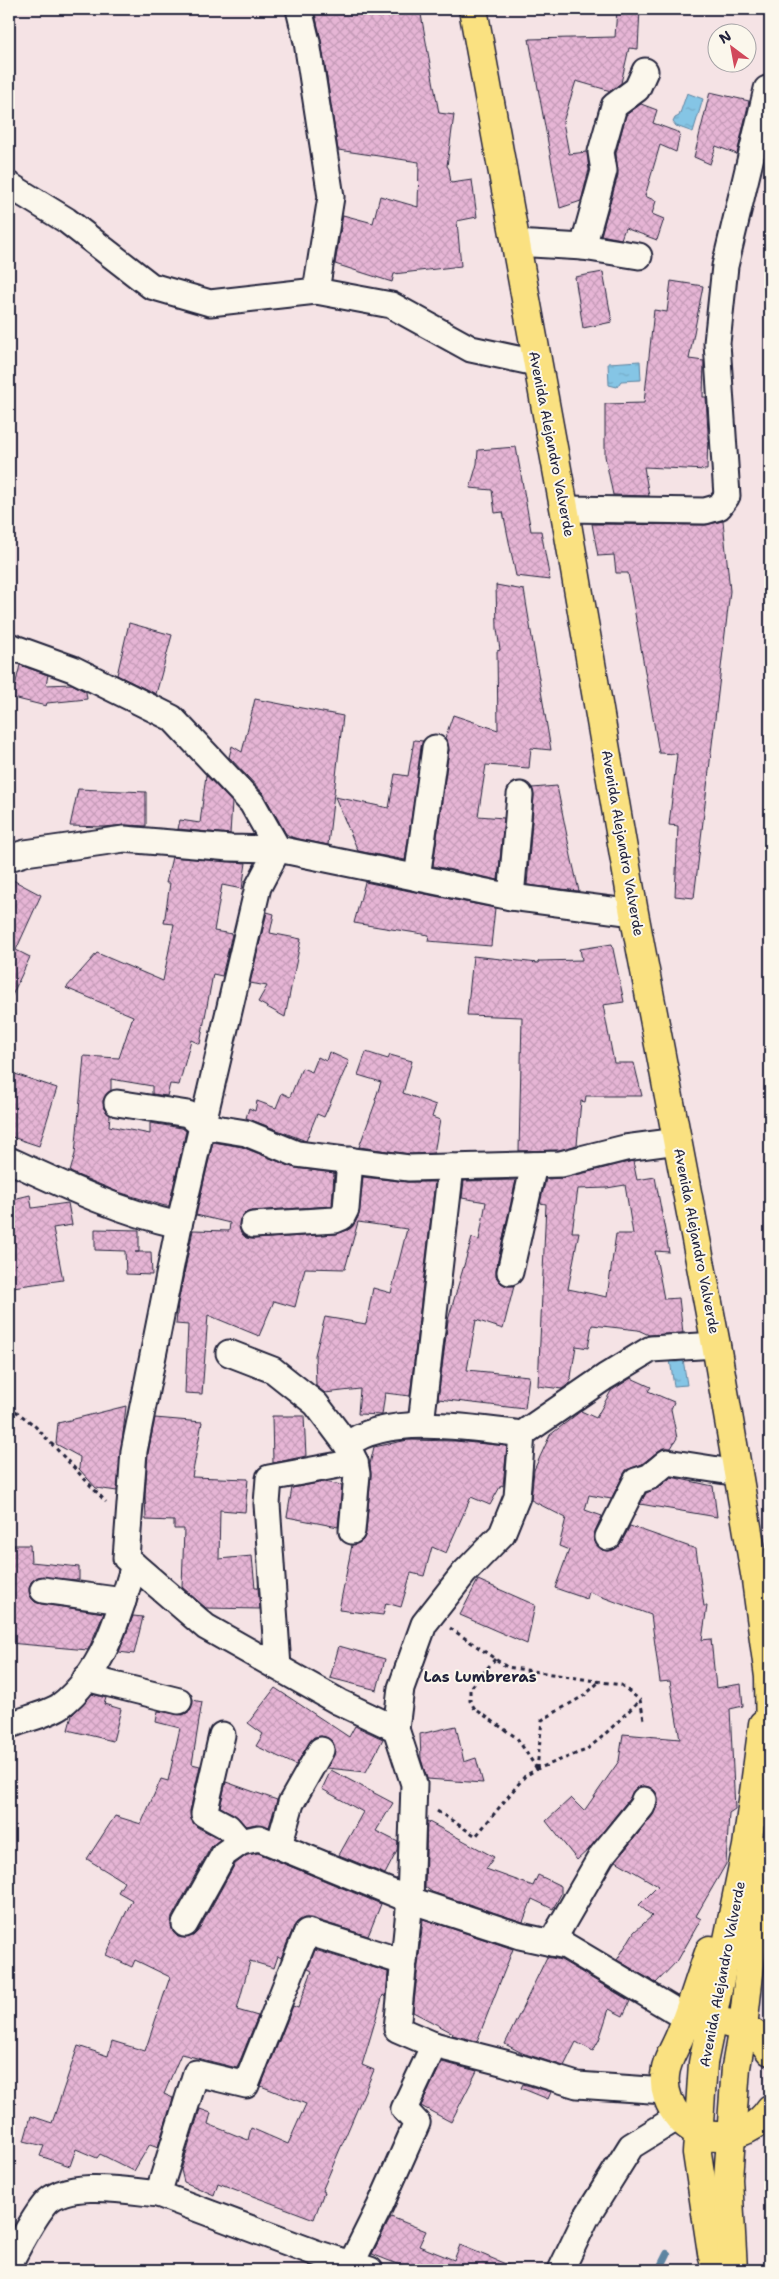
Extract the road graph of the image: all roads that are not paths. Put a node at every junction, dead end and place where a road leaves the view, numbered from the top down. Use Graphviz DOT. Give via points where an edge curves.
graph roads {
  1 [pos="299,9"];
  2 [pos="474,9"];
  3 [pos="645,71"];
  4 [pos="767,89"];
  5 [pos="9,185"];
  6 [pos="515,243"];
  7 [pos="583,247"];
  8 [pos="639,256"];
  9 [pos="316,291"];
  10 [pos="536,363"];
  11 [pos="564,509"];
  12 [pos="9,646"];
  13 [pos="435,748"];
  14 [pos="520,795"];
  15 [pos="278,849"];
  16 [pos="9,858"];
  17 [pos="417,878"];
  18 [pos="511,897"];
  19 [pos="634,913"];
  20 [pos="118,1102"];
  21 [pos="203,1126"];
  22 [pos="678,1141"];
  23 [pos="9,1160"];
  24 [pos="350,1160"];
  25 [pos="534,1165"];
  26 [pos="451,1167"];
  27 [pos="179,1225"];
  28 [pos="253,1225"];
  29 [pos="510,1272"];
  30 [pos="716,1344"];
  31 [pos="229,1352"];
  32 [pos="421,1424"];
  33 [pos="522,1434"];
  34 [pos="351,1453"];
  35 [pos="738,1473"];
  36 [pos="352,1531"];
  37 [pos="608,1537"];
  38 [pos="134,1565"];
  39 [pos="43,1590"];
  40 [pos="123,1601"];
  41 [pos="278,1667"];
  42 [pos="769,1677"];
  43 [pos="86,1678"];
  44 [pos="179,1701"];
  45 [pos="9,1723"];
  46 [pos="396,1729"];
  47 [pos="222,1735"];
  48 [pos="770,1746"];
  49 [pos="320,1750"];
  50 [pos="770,1786"];
  51 [pos="644,1800"];
  52 [pos="769,1812"];
  53 [pos="241,1842"];
  54 [pos="279,1845"];
  55 [pos="410,1900"];
  56 [pos="185,1924"];
  57 [pos="551,1943"];
  58 [pos="404,1962"];
  59 [pos="698,2021"];
  60 [pos="743,2027"];
  61 [pos="434,2045"];
  62 [pos="770,2051"];
  63 [pos="665,2091"];
  64 [pos="770,2109"];
  65 [pos="688,2124"];
  66 [pos="732,2136"];
  67 [pos="158,2194"];
  68 [pos="9,2264"];
  69 [pos="356,2268"];
  70 [pos="561,2270"];
  71 [pos="717,2270"];
  72 [pos="733,2270"];
  1 -- 9 [label="street" via="331,197"];
  2 -- 6 [label="main road, Avenida Alejandro Valverde"];
  3 -- 7 [label="street" via="637,89 614,106 601,152 604,171"];
  4 -- 11 [label="street" via="725,266 717,342 727,496 719,507 705,511"];
  5 -- 9 [label="street" via="66,220 151,286 210,303"];
  6 -- 7 [label="street"];
  6 -- 10 [label="main road, Avenida Alejandro Valverde"];
  7 -- 8 [label="street"];
  9 -- 10 [label="street" via="392,305 471,349"];
  10 -- 11 [label="main road, Avenida Alejandro Valverde"];
  11 -- 19 [label="main road, Avenida Alejandro Valverde"];
  12 -- 15 [label="street" via="73,669 172,718 252,803"];
  13 -- 17 [label="street"];
  14 -- 18 [label="street"];
  15 -- 16 [label="street" via="124,839"];
  15 -- 17 [label="street"];
  15 -- 21 [label="street" via="258,886"];
  17 -- 18 [label="street"];
  18 -- 19 [label="street"];
  19 -- 22 [label="main road, Avenida Alejandro Valverde"];
  20 -- 21 [label="street" via="188,1114"];
  21 -- 24 [label="street" via="246,1133 297,1154"];
  21 -- 27 [label="street"];
  22 -- 25 [label="street" via="625,1148 561,1164"];
  22 -- 30 [label="main road, Avenida Alejandro Valverde"];
  23 -- 27 [label="street" via="138,1214"];
  24 -- 26 [label="street" via="409,1168"];
  24 -- 28 [label="street" via="346,1209 342,1217"];
  25 -- 26 [label="street"];
  25 -- 29 [label="street"];
  26 -- 32 [label="street"];
  27 -- 38 [label="street" via="134,1451 126,1558"];
  30 -- 33 [label="street" via="651,1349"];
  30 -- 35 [label="main road, Avenida Alejandro Valverde"];
  31 -- 34 [label="street" via="273,1370 316,1404"];
  32 -- 33 [label="street"];
  32 -- 34 [label="street" via="358,1436"];
  33 -- 46 [label="street" via="517,1497 502,1534 464,1573 424,1624 401,1688"];
  34 -- 36 [label="street" via="357,1474"];
  34 -- 41 [label="street" via="269,1478 267,1504"];
  35 -- 37 [label="street" via="667,1462 649,1477 636,1481"];
  35 -- 42 [label="main road, Avenida Alejandro Valverde"];
  38 -- 40 [label="street"];
  38 -- 41 [label="street" via="206,1627"];
  39 -- 40 [label="street"];
  40 -- 43 [label="street" via="114,1632"];
  41 -- 46 [label="street" via="339,1702"];
  42 -- 48 [label="main road, Avenida Alejandro Valverde"];
  42 -- 59 [label="main road, Avenida Alejandro Valverde" via="747,1846"];
  43 -- 44 [label="street"];
  43 -- 45 [label="street" via="59,1706"];
  46 -- 55 [label="street" via="414,1784"];
  47 -- 53 [label="street" via="204,1814 228,1827"];
  49 -- 54 [label="street" via="292,1802"];
  50 -- 52 [label="main road, Avenida Alejandro Valverde"];
  51 -- 57 [label="street" via="602,1855"];
  52 -- 60 [label="main road, Avenida Alejandro Valverde"];
  53 -- 54 [label="street" via="259,1838"];
  53 -- 56 [label="street" via="224,1854"];
  54 -- 55 [label="street"];
  55 -- 57 [label="street"];
  55 -- 58 [label="street"];
  57 -- 59 [label="street" via="566,1946"];
  58 -- 61 [label="street" via="398,2029"];
  58 -- 67 [label="street" via="307,1932 246,2085 196,2073"];
  59 -- 60 [label="main road"];
  59 -- 63 [label="main road" via="668,2059"];
  59 -- 65 [label="main road, Avenida Alejandro Valverde" via="703,2062"];
  60 -- 62 [label="main road" via="763,2040"];
  60 -- 66 [label="main road, Avenida Alejandro Valverde" via="736,2067"];
  61 -- 63 [label="street" via="577,2085"];
  61 -- 69 [label="street" via="404,2108 417,2123"];
  63 -- 65 [label="main road" via="670,2104"];
  64 -- 66 [label="main road" via="757,2124"];
  65 -- 66 [label="main road" via="714,2136"];
  65 -- 70 [label="street" via="630,2146 586,2218"];
  65 -- 71 [label="main road, Avenida Alejandro Valverde" via="697,2153"];
  66 -- 72 [label="main road, Avenida Alejandro Valverde" via="728,2179"];
  67 -- 68 [label="street" via="94,2188 71,2190 46,2202"];
  67 -- 69 [label="street"];
}
